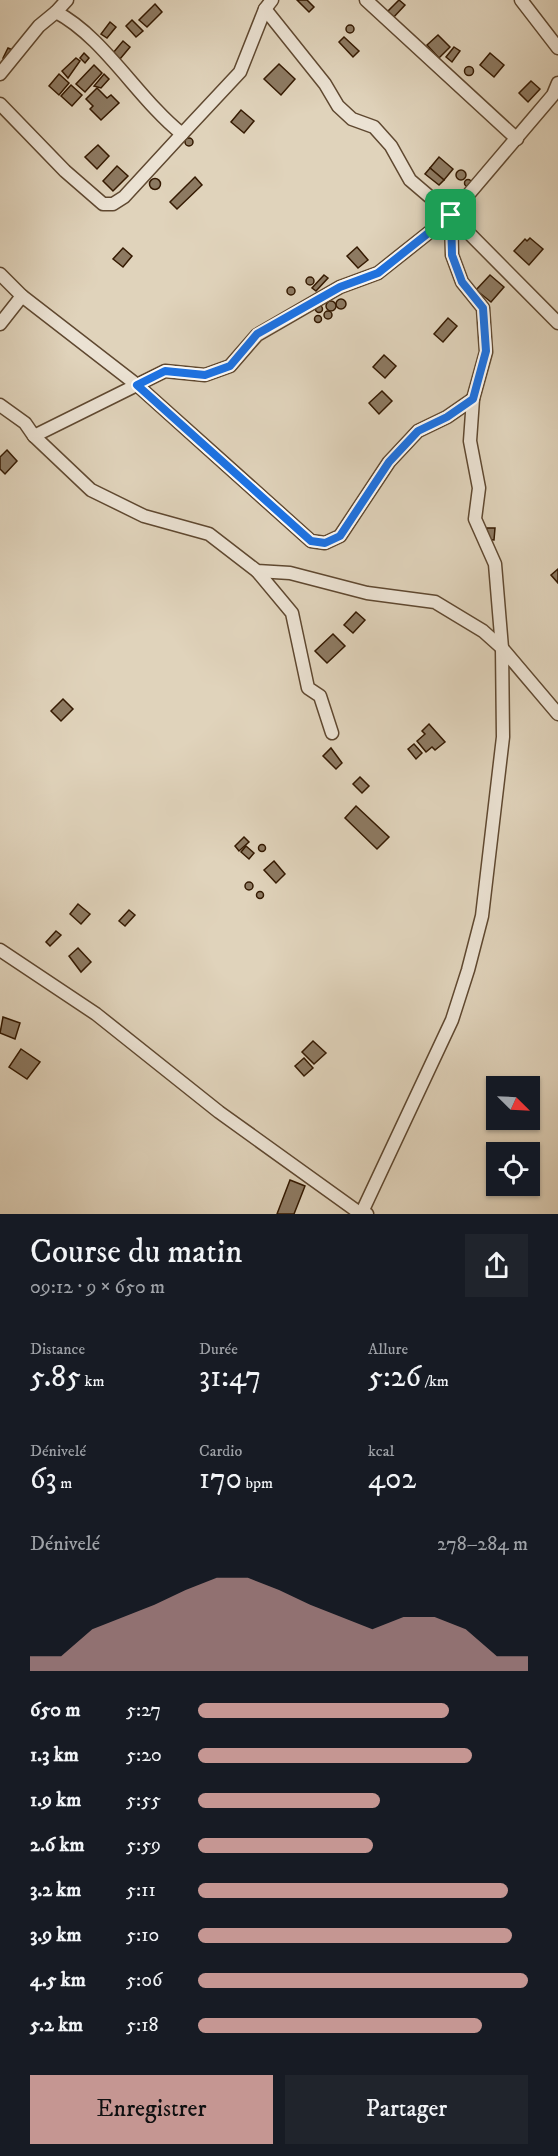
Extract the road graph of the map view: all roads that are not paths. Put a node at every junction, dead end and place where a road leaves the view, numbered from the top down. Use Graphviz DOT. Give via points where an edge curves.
graph roads {
  1 [pos="67,0"];
  2 [pos="366,0"];
  3 [pos="520,0"];
  4 [pos="268,4"];
  5 [pos="56,12"];
  6 [pos="558,48"];
  7 [pos="0,74"];
  8 [pos="558,83"];
  9 [pos="0,104"];
  10 [pos="183,134"];
  11 [pos="517,139"];
  12 [pos="451,215"];
  13 [pos="0,274"];
  14 [pos="22,296"];
  15 [pos="558,323"];
  16 [pos="0,324"];
  17 [pos="137,385"];
  18 [pos="473,399"];
  19 [pos="0,405"];
  20 [pos="34,436"];
  21 [pos="256,571"];
  22 [pos="502,648"];
  23 [pos="558,714"];
  24 [pos="332,733"];
  25 [pos="0,950"];
  26 [pos="363,1213"];
  1 -- 5 [label="street"];
  2 -- 11 [label="street"];
  3 -- 6 [label="street"];
  4 -- 10 [label="street" via="240,72"];
  4 -- 12 [label="street" via="338,106 352,119 374,127 391,146 410,180"];
  5 -- 7 [label="street" via="39,26"];
  5 -- 10 [label="street" via="76,22 162,118"];
  8 -- 11 [label="street" via="553,95"];
  9 -- 10 [label="street" via="103,204 113,204 124,197"];
  11 -- 12 [label="street"];
  12 -- 15 [label="street"];
  12 -- 17 [label="street" via="378,273 340,287 257,334 230,366 205,375 165,371"];
  12 -- 18 [label="street" via="452,255 462,282 483,308 486,351"];
  13 -- 14 [label="street"];
  14 -- 16 [label="street"];
  14 -- 17 [label="street"];
  17 -- 18 [label="street" via="311,541 325,543 340,536 389,462 418,431"];
  17 -- 20 [label="street"];
  18 -- 22 [label="street" via="470,441 479,488 475,519 495,564"];
  19 -- 20 [label="street" via="25,423"];
  20 -- 21 [label="street" via="91,490 144,516 209,534"];
  21 -- 22 [label="street" via="290,573 368,593 435,602 483,631"];
  21 -- 24 [label="street" via="292,613 308,688 320,696"];
  22 -- 23 [label="street"];
  22 -- 26 [label="street" via="504,737 479,927 452,1020"];
  25 -- 26 [label="street" via="96,1014 219,1112"];
}
